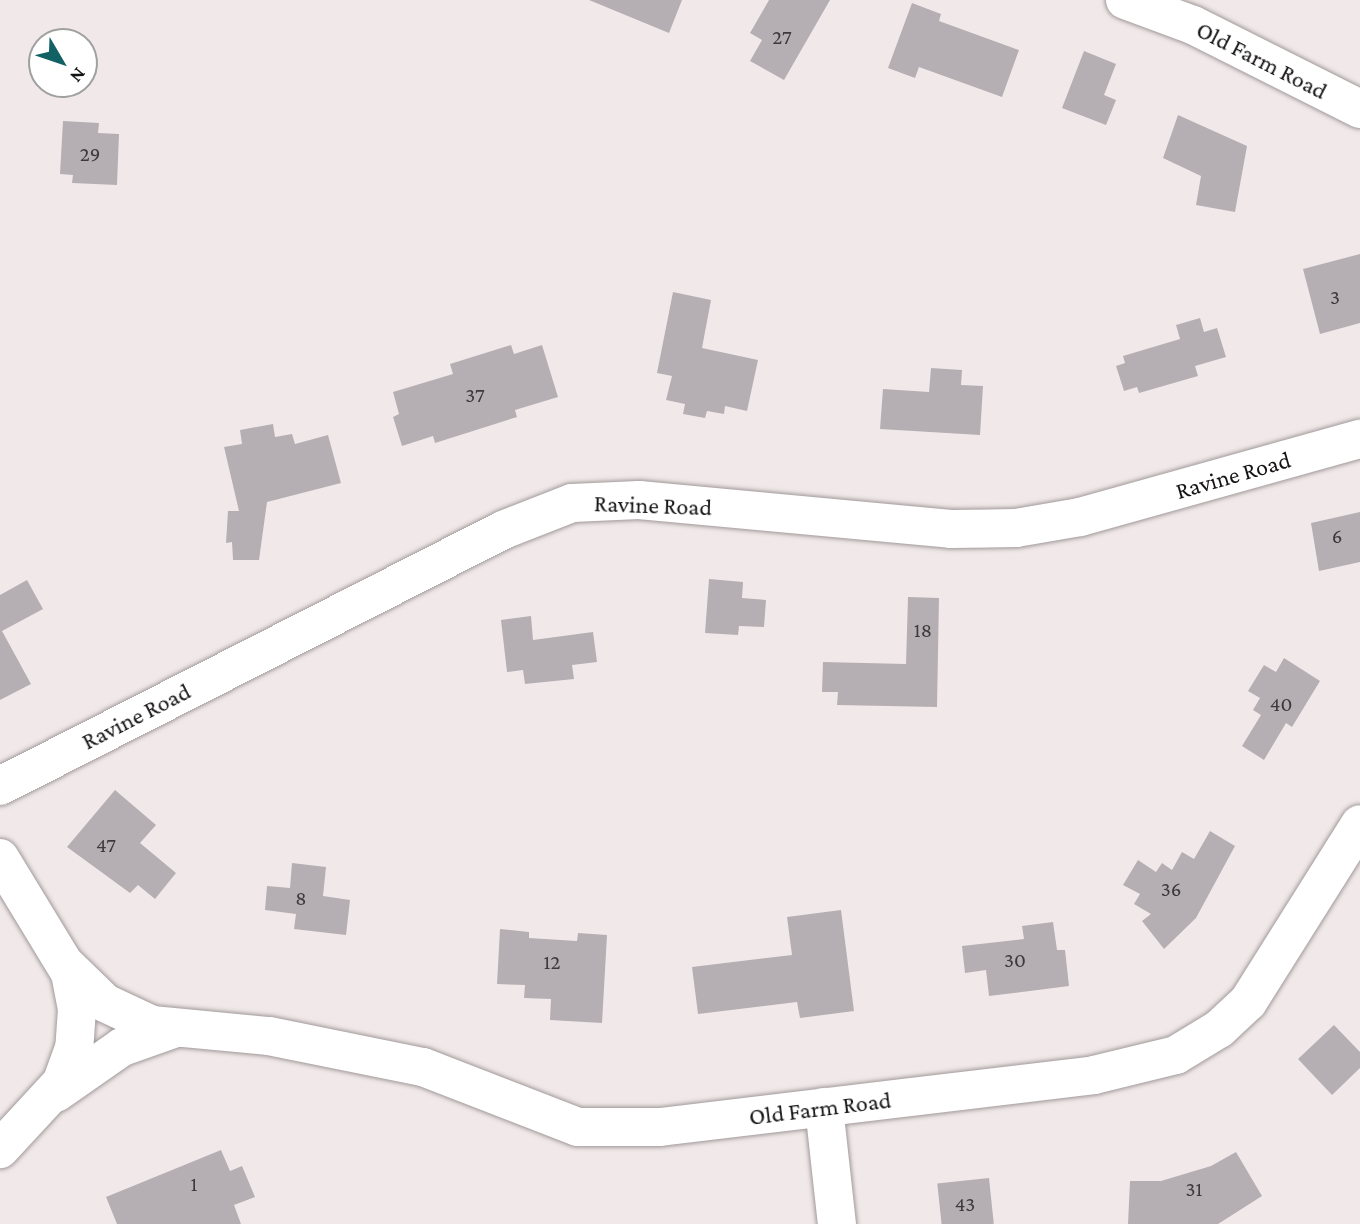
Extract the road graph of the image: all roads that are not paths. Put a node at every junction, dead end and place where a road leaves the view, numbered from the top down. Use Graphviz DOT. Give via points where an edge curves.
graph roads {
  1 [pos="1125,0"];
  2 [pos="1170,6"];
  3 [pos="1360,109"];
  4 [pos="1360,439"];
  5 [pos="0,786"];
  6 [pos="1360,824"];
  7 [pos="0,858"];
  8 [pos="66,965"];
  9 [pos="176,1028"];
  10 [pos="49,1099"];
  11 [pos="824,1107"];
  12 [pos="0,1149"];
  13 [pos="837,1224"];
  1 -- 2 [label="street, Old Farm Road"];
  2 -- 3 [label="street, Old Farm Road"];
  4 -- 5 [label="street, Ravine Road" via="1080,517 1016,528 951,529 639,500 572,503 491,536"];
  6 -- 11 [label="street, Old Farm Road" via="1248,1002 1219,1030 1187,1049 1111,1072"];
  7 -- 8 [label="street"];
  8 -- 9 [label="street, Old Farm Road" via="123,1014"];
  8 -- 10 [label="street" via="75,989 77,1028 69,1067"];
  9 -- 10 [label="street, Old Farm Road" via="111,1053"];
  9 -- 11 [label="street, Old Farm Road" via="269,1036 423,1067 555,1120 590,1129 645,1129"];
  10 -- 12 [label="street"];
  11 -- 13 [label="street"];
}
